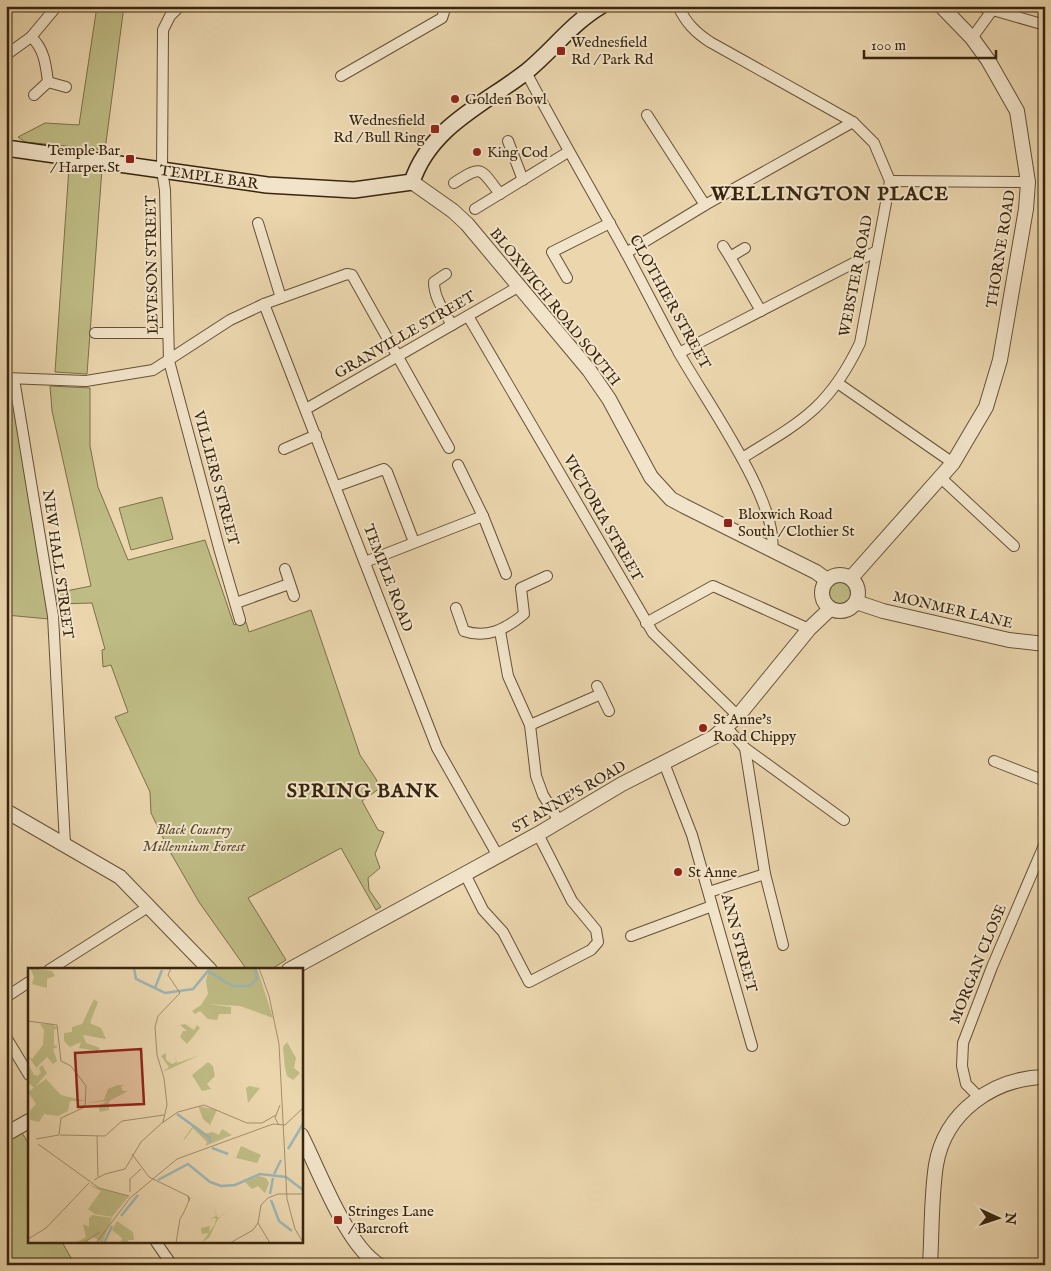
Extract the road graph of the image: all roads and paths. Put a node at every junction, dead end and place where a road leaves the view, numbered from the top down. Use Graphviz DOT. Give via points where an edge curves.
graph roads {
  1 [pos="57,6"];
  2 [pos="180,6"];
  3 [pos="446,6"];
  4 [pos="601,6"];
  5 [pos="678,6"];
  6 [pos="941,6"];
  7 [pos="979,6"];
  8 [pos="993,10"];
  9 [pos="582,11"];
  10 [pos="1045,25"];
  11 [pos="31,37"];
  12 [pos="972,38"];
  13 [pos="6,54"];
  14 [pos="526,72"];
  15 [pos="341,76"];
  16 [pos="48,82"];
  17 [pos="66,86"];
  18 [pos="34,95"];
  19 [pos="647,115"];
  20 [pos="854,122"];
  21 [pos="508,141"];
  22 [pos="6,148"];
  23 [pos="568,152"];
  24 [pos="162,170"];
  25 [pos="524,180"];
  26 [pos="890,181"];
  27 [pos="412,182"];
  28 [pos="1028,182"];
  29 [pos="454,183"];
  30 [pos="500,194"];
  31 [pos="705,205"];
  32 [pos="475,209"];
  33 [pos="258,223"];
  34 [pos="610,223"];
  35 [pos="723,246"];
  36 [pos="745,248"];
  37 [pos="875,252"];
  38 [pos="626,253"];
  39 [pos="730,257"];
  40 [pos="446,274"];
  41 [pos="567,278"];
  42 [pos="518,287"];
  43 [pos="281,298"];
  44 [pos="264,304"];
  45 [pos="761,311"];
  46 [pos="468,316"];
  47 [pos="452,325"];
  48 [pos="168,333"];
  49 [pos="96,334"];
  50 [pos="679,353"];
  51 [pos="397,356"];
  52 [pos="169,361"];
  53 [pos="10,378"];
  54 [pos="839,384"];
  55 [pos="306,409"];
  56 [pos="316,435"];
  57 [pos="449,448"];
  58 [pos="284,449"];
  59 [pos="742,458"];
  60 [pos="953,463"];
  61 [pos="458,465"];
  62 [pos="941,478"];
  63 [pos="337,486"];
  64 [pos="483,516"];
  65 [pos="414,542"];
  66 [pos="1014,546"];
  67 [pos="772,551"];
  68 [pos="365,562"];
  69 [pos="285,569"];
  70 [pos="506,574"];
  71 [pos="547,576"];
  72 [pos="851,578"];
  73 [pos="827,580"];
  74 [pos="289,584"];
  75 [pos="294,596"];
  76 [pos="856,602"];
  77 [pos="236,603"];
  78 [pos="456,608"];
  79 [pos="830,609"];
  80 [pos="240,620"];
  81 [pos="646,623"];
  82 [pos="809,629"];
  83 [pos="500,631"];
  84 [pos="1045,644"];
  85 [pos="609,711"];
  86 [pos="738,716"];
  87 [pos="530,725"];
  88 [pos="727,728"];
  89 [pos="745,748"];
  90 [pos="994,761"];
  91 [pos="664,763"];
  92 [pos="1045,781"];
  93 [pos="6,811"];
  94 [pos="844,820"];
  95 [pos="559,821"];
  96 [pos="538,834"];
  97 [pos="1045,843"];
  98 [pos="65,844"];
  99 [pos="498,856"];
  100 [pos="465,874"];
  101 [pos="765,874"];
  102 [pos="709,892"];
  103 [pos="148,906"];
  104 [pos="712,906"];
  105 [pos="631,936"];
  106 [pos="782,945"];
  107 [pos="52,968"];
  108 [pos="208,968"];
  109 [pos="293,968"];
  110 [pos="28,983"];
  111 [pos="6,997"];
  112 [pos="6,1036"];
  113 [pos="752,1046"];
  114 [pos="28,1073"];
  115 [pos="1045,1077"];
  116 [pos="978,1096"];
  117 [pos="28,1122"];
  118 [pos="6,1134"];
  119 [pos="302,1137"];
  120 [pos="157,1244"];
  121 [pos="377,1264"];
  122 [pos="172,1265"];
  123 [pos="930,1265"];
  1 -- 11 [label="street"];
  2 -- 24 [label="street, LEVESON STREET" via="163,30"];
  3 -- 15 [label="street" via="442,18"];
  4 -- 9 [label="main road"];
  5 -- 20 [label="street" via="695,32 710,42"];
  6 -- 12 [label="street, THORNE ROAD"];
  7 -- 8 [label="street"];
  8 -- 10 [label="street"];
  8 -- 12 [label="street"];
  9 -- 14 [label="main road"];
  11 -- 13 [label="street"];
  11 -- 16 [label="street" via="39,43"];
  12 -- 28 [label="street, THORNE ROAD" via="1001,80 1017,111"];
  14 -- 23 [label="street, CLOTHIER STREET"];
  14 -- 27 [label="main road" via="441,134"];
  16 -- 17 [label="street"];
  16 -- 18 [label="street"];
  19 -- 31 [label="street"];
  20 -- 26 [label="street" via="874,143"];
  20 -- 31 [label="street"];
  21 -- 25 [label="street"];
  22 -- 24 [label="main road, TEMPLE BAR"];
  23 -- 25 [label="street"];
  23 -- 34 [label="street, CLOTHIER STREET"];
  24 -- 27 [label="main road, TEMPLE BAR" via="267,185 337,189 369,190"];
  24 -- 48 [label="street, LEVESON STREET"];
  25 -- 30 [label="street"];
  26 -- 28 [label="street"];
  26 -- 37 [label="street, WEBSTER ROAD"];
  27 -- 42 [label="street, BLOXWICH ROAD SOUTH" via="461,218"];
  28 -- 60 [label="street, THORNE ROAD" via="1000,360 986,407"];
  29 -- 30 [label="street" via="479,170"];
  30 -- 32 [label="street"];
  31 -- 38 [label="street"];
  33 -- 43 [label="street"];
  34 -- 38 [label="street, CLOTHIER STREET"];
  34 -- 41 [label="street" via="552,252"];
  35 -- 39 [label="street"];
  36 -- 39 [label="street"];
  37 -- 45 [label="street"];
  37 -- 54 [label="street, WEBSTER ROAD" via="860,343"];
  38 -- 50 [label="street, CLOTHIER STREET"];
  39 -- 45 [label="street"];
  40 -- 47 [label="street" via="434,282 434,286 439,304"];
  42 -- 46 [label="street, GRANVILLE STREET"];
  42 -- 67 [label="street, BLOXWICH ROAD SOUTH" via="609,399 660,489 684,506"];
  43 -- 44 [label="street"];
  43 -- 51 [label="street" via="352,275"];
  44 -- 52 [label="street" via="210,331"];
  44 -- 55 [label="street, TEMPLE ROAD"];
  45 -- 50 [label="street"];
  46 -- 47 [label="street, GRANVILLE STREET"];
  46 -- 81 [label="street, VICTORIA STREET"];
  47 -- 51 [label="street, GRANVILLE STREET"];
  48 -- 49 [label="street"];
  48 -- 52 [label="street, LEVESON STREET"];
  50 -- 59 [label="street, CLOTHIER STREET"];
  51 -- 55 [label="street, GRANVILLE STREET"];
  51 -- 57 [label="street"];
  52 -- 53 [label="street" via="152,370 86,381"];
  52 -- 77 [label="street, VILLIERS STREET"];
  53 -- 98 [label="street, NEW HALL STREET" via="53,616"];
  54 -- 59 [label="street, WEBSTER ROAD" via="816,410"];
  54 -- 60 [label="street"];
  55 -- 56 [label="street, TEMPLE ROAD"];
  56 -- 58 [label="street"];
  56 -- 63 [label="street, TEMPLE ROAD"];
  59 -- 67 [label="street, CLOTHIER STREET" via="760,494 770,524"];
  60 -- 62 [label="street, THORNE ROAD"];
  61 -- 64 [label="street"];
  62 -- 66 [label="street"];
  62 -- 72 [label="street, THORNE ROAD"];
  63 -- 65 [label="street" via="384,469"];
  63 -- 68 [label="street, TEMPLE ROAD"];
  64 -- 65 [label="street"];
  64 -- 70 [label="street"];
  65 -- 68 [label="street"];
  67 -- 73 [label="street, BLOXWICH ROAD SOUTH"];
  68 -- 99 [label="street, TEMPLE ROAD" via="437,748"];
  69 -- 74 [label="street"];
  71 -- 83 [label="street" via="521,588 524,614"];
  72 -- 73 [label="street" via="838,574"];
  72 -- 76 [label="street" via="857,587"];
  73 -- 79 [label="street" via="822,596"];
  74 -- 75 [label="street"];
  74 -- 77 [label="street"];
  76 -- 79 [label="street" via="844,611"];
  76 -- 84 [label="street, MONMER LANE" via="1000,638"];
  77 -- 80 [label="street, VILLIERS STREET"];
  78 -- 83 [label="street" via="464,631 477,635"];
  79 -- 82 [label="street, ST ANNE'S ROAD"];
  81 -- 82 [label="street" via="713,586"];
  81 -- 86 [label="street, VICTORIA STREET"];
  82 -- 86 [label="street, ST ANNE'S ROAD"];
  83 -- 87 [label="street" via="508,676"];
  85 -- 87 [label="street" via="599,690"];
  86 -- 88 [label="street, ST ANNE'S ROAD"];
  87 -- 95 [label="street" via="536,776"];
  88 -- 89 [label="street"];
  88 -- 91 [label="street, ST ANNE'S ROAD"];
  89 -- 94 [label="street"];
  89 -- 101 [label="street"];
  90 -- 92 [label="street"];
  91 -- 95 [label="street, ST ANNE'S ROAD"];
  91 -- 102 [label="street, ANN STREET" via="692,835"];
  93 -- 98 [label="street"];
  95 -- 96 [label="street, ST ANNE'S ROAD"];
  96 -- 99 [label="street, ST ANNE'S ROAD"];
  96 -- 100 [label="street" via="572,901 596,930 598,942 591,950 529,982 503,932 484,910"];
  97 -- 116 [label="street, MORGAN CLOSE" via="963,1044 962,1066 966,1084"];
  98 -- 103 [label="street" via="120,877"];
  99 -- 100 [label="street, ST ANNE'S ROAD"];
  100 -- 109 [label="street, ST ANNE'S ROAD"];
  101 -- 102 [label="street"];
  101 -- 106 [label="street"];
  102 -- 104 [label="street, ANN STREET"];
  103 -- 107 [label="street"];
  103 -- 108 [label="street"];
  104 -- 105 [label="street"];
  104 -- 113 [label="street, ANN STREET"];
  110 -- 111 [label="street"];
  112 -- 114 [label="street"];
  115 -- 116 [label="street" via="1024,1077"];
  116 -- 123 [label="street" via="948,1132 936,1166"];
  117 -- 118 [label="street"];
  119 -- 121 [label="street" via="350,1233"];
  120 -- 122 [label="street"];
}
